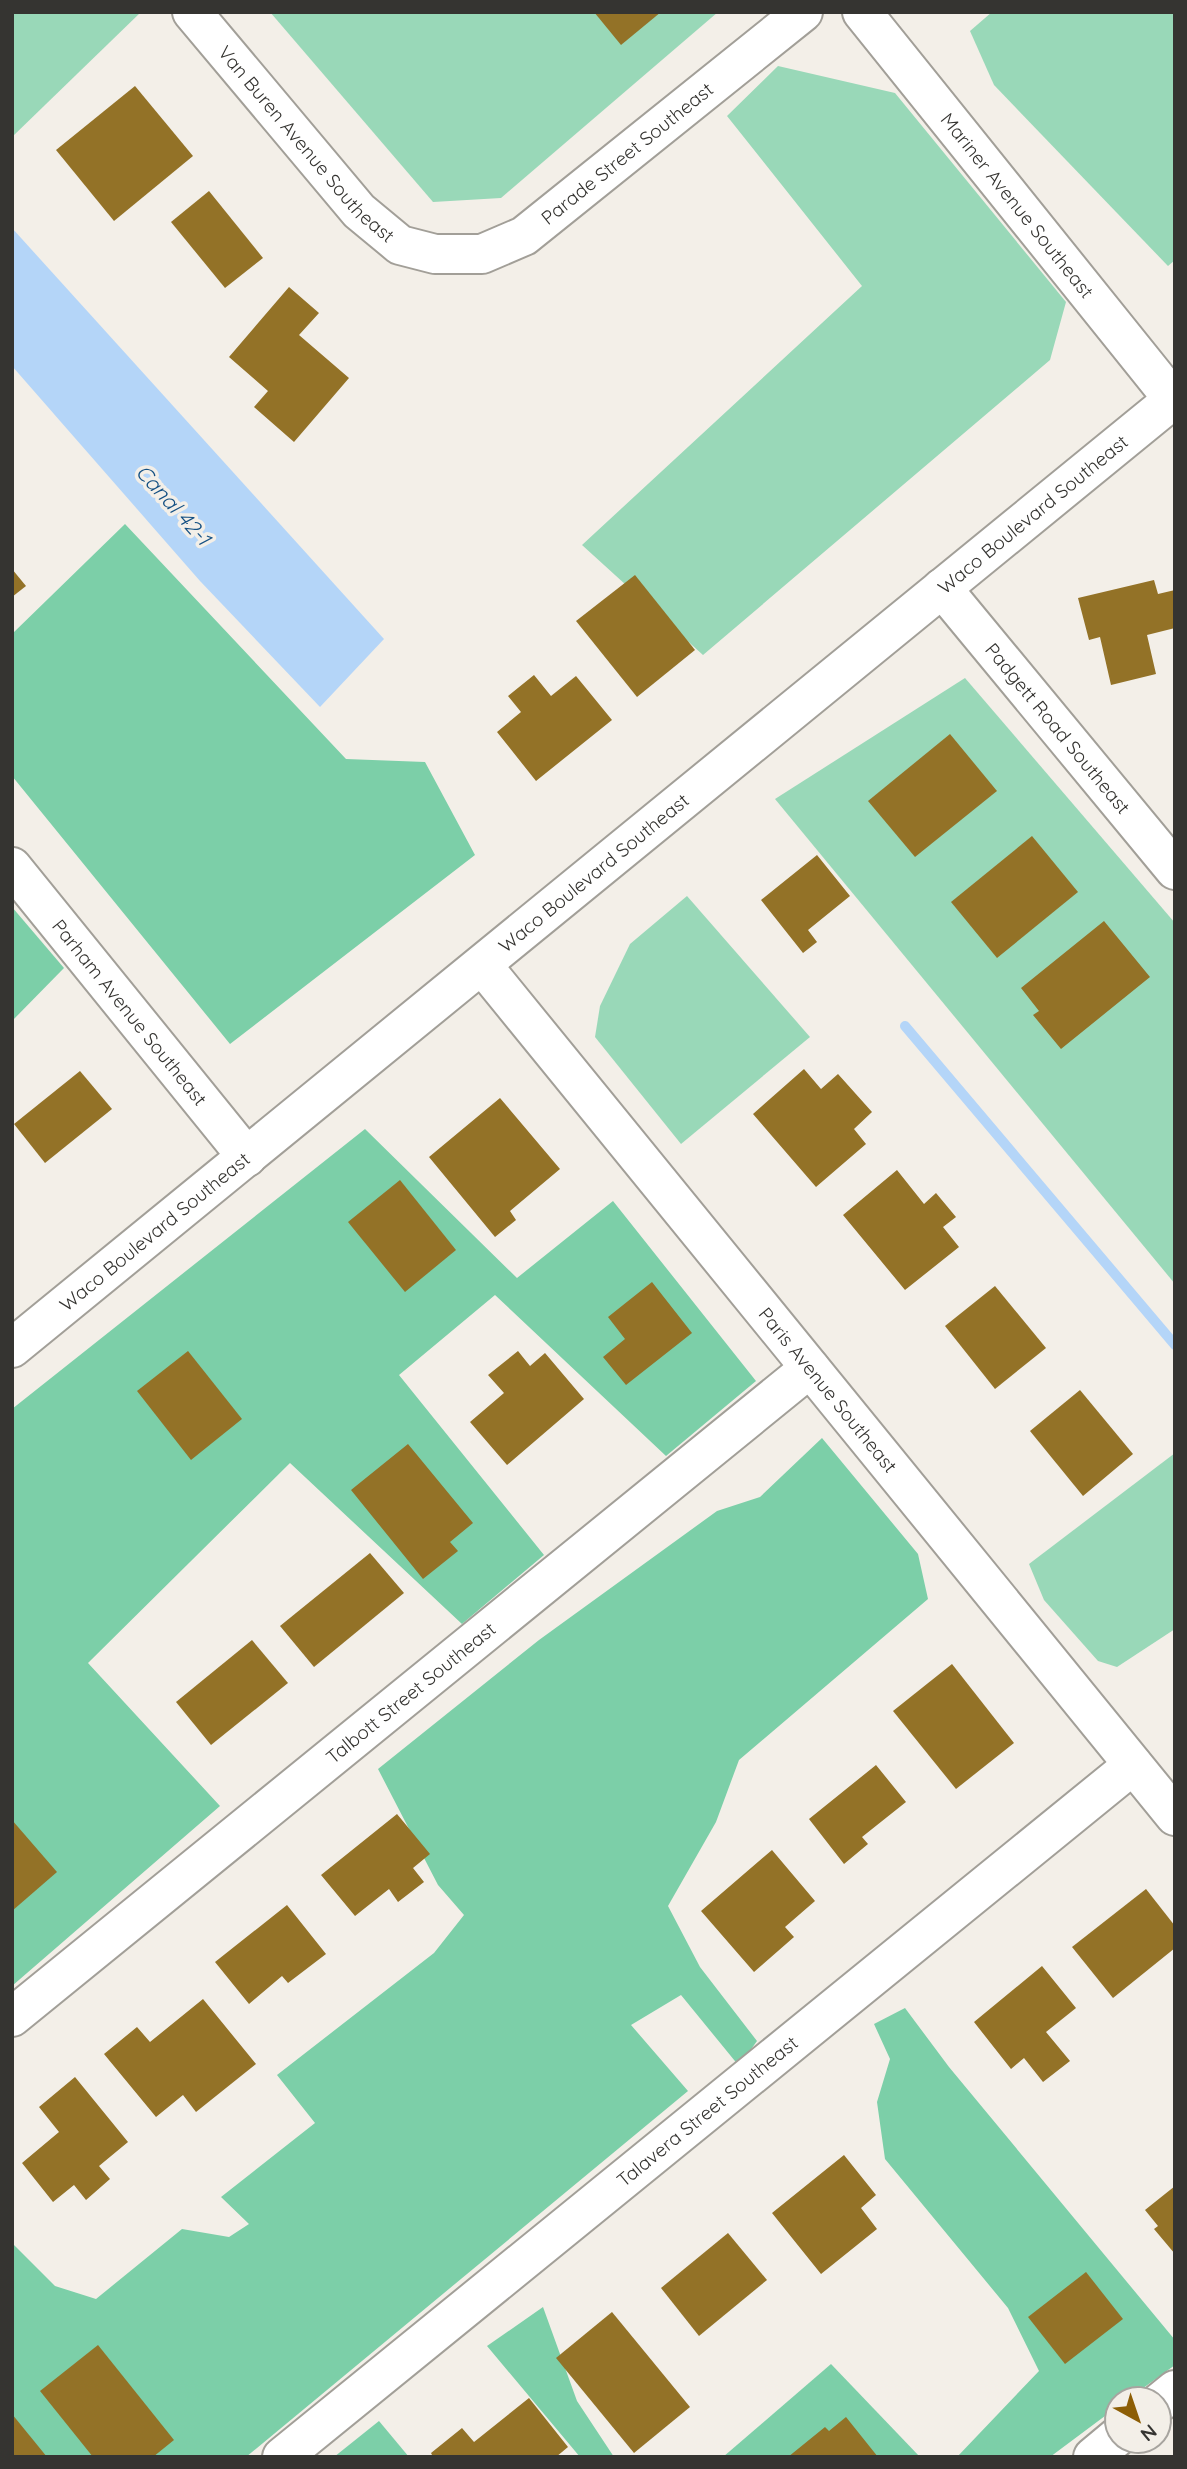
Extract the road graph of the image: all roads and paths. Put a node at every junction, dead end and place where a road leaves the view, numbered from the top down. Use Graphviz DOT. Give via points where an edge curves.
graph roads {
  1 [pos="192,12"];
  2 [pos="803,12"];
  3 [pos="862,12"];
  4 [pos="435,254"];
  5 [pos="1174,398"];
  6 [pos="942,588"];
  7 [pos="12,867"];
  8 [pos="1175,870"];
  9 [pos="482,965"];
  10 [pos="247,1157"];
  11 [pos="12,1348"];
  12 [pos="810,1368"];
  13 [pos="1133,1765"];
  14 [pos="1175,1816"];
  15 [pos="12,2017"];
  16 [pos="282,2457"];
  1 -- 4 [label="street, Van Buren Avenue Southeast" via="359,211 400,245"];
  2 -- 4 [label="street, Parade Street Southeast" via="524,236 482,254"];
  3 -- 5 [label="street, Mariner Avenue Southeast"];
  5 -- 6 [label="street, Waco Boulevard Southeast"];
  6 -- 8 [label="street, Padgett Road Southeast"];
  6 -- 9 [label="street, Waco Boulevard Southeast"];
  7 -- 10 [label="street, Parham Avenue Southeast"];
  9 -- 10 [label="street, Waco Boulevard Southeast"];
  9 -- 12 [label="street, Paris Avenue Southeast"];
  10 -- 11 [label="street, Waco Boulevard Southeast"];
  12 -- 13 [label="street, Paris Avenue Southeast"];
  12 -- 15 [label="street, Talbott Street Southeast"];
  13 -- 14 [label="street, Paris Avenue Southeast"];
  13 -- 16 [label="street, Talavera Street Southeast"];
}
